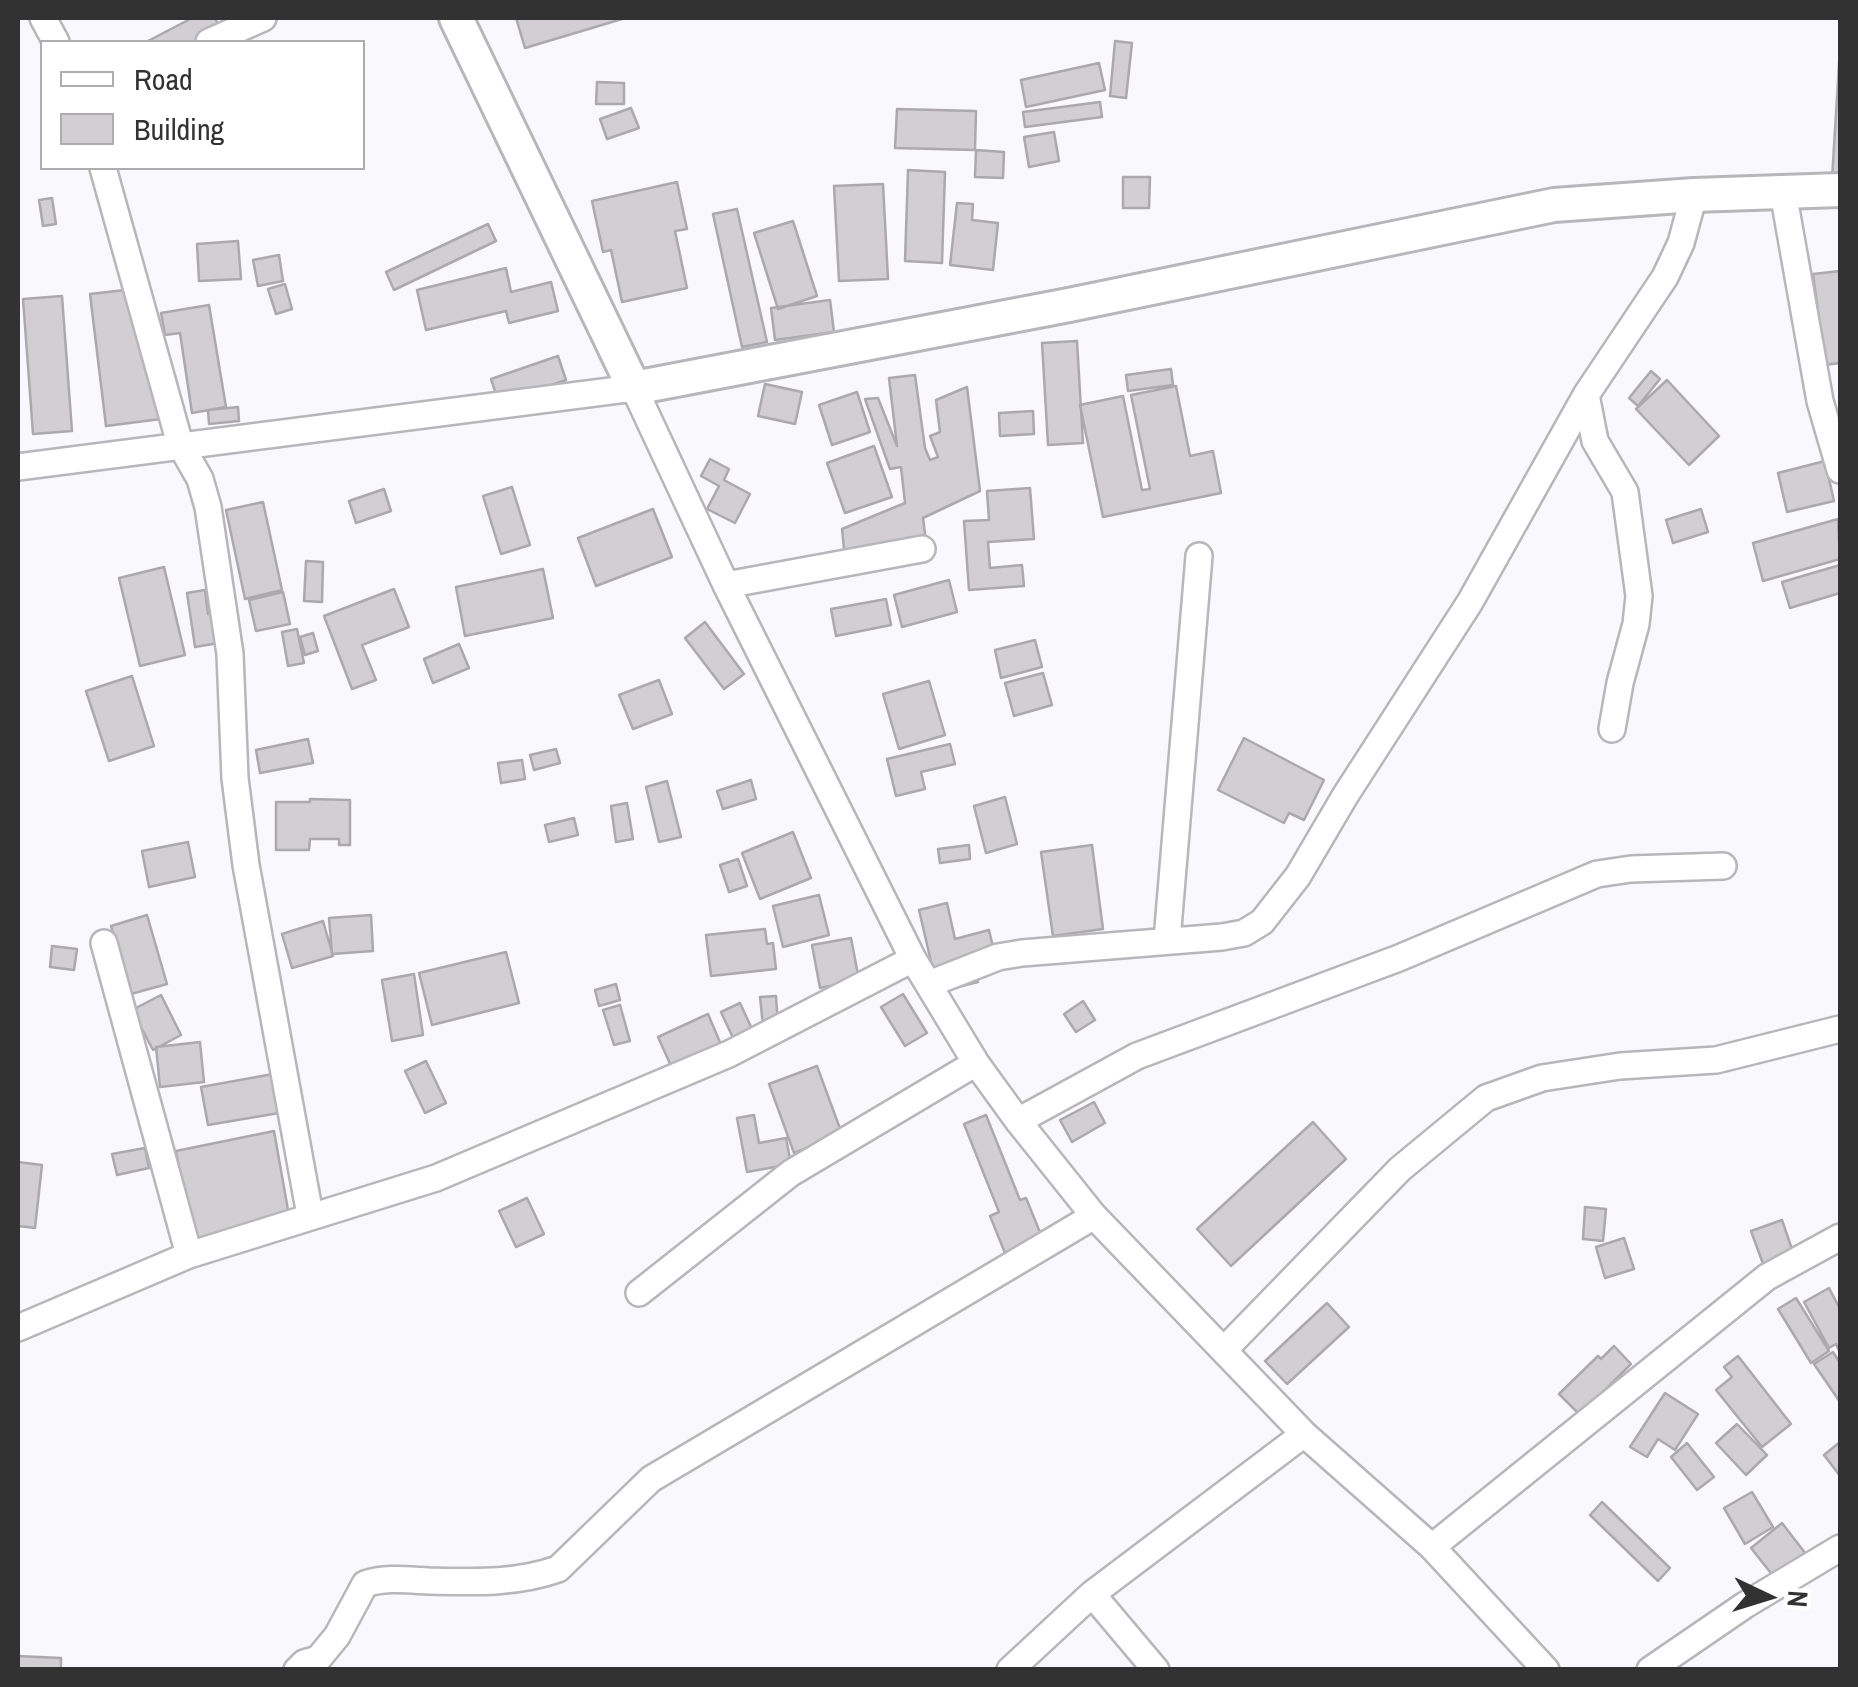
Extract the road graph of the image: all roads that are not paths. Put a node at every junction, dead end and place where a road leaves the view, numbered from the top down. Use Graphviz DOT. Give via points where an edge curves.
graph roads {
  1 [pos="43,18"];
  2 [pos="263,18"];
  3 [pos="456,18"];
  4 [pos="55,40"];
  5 [pos="214,40"];
  6 [pos="104,170"];
  7 [pos="1840,190"];
  8 [pos="1783,192"];
  9 [pos="1694,195"];
  10 [pos="634,388"];
  11 [pos="1586,395"];
  12 [pos="1596,441"];
  13 [pos="180,444"];
  14 [pos="1555,450"];
  15 [pos="18,467"];
  16 [pos="1840,470"];
  17 [pos="922,548"];
  18 [pos="1199,556"];
  19 [pos="726,585"];
  20 [pos="1612,730"];
  21 [pos="1723,866"];
  22 [pos="1167,940"];
  23 [pos="104,942"];
  24 [pos="913,960"];
  25 [pos="929,984"];
  26 [pos="1840,1030"];
  27 [pos="976,1063"];
  28 [pos="1018,1121"];
  29 [pos="310,1215"];
  30 [pos="1094,1216"];
  31 [pos="1840,1237"];
  32 [pos="189,1255"];
  33 [pos="639,1293"];
  34 [pos="18,1328"];
  35 [pos="1224,1350"];
  36 [pos="1304,1434"];
  37 [pos="1432,1546"];
  38 [pos="1840,1548"];
  39 [pos="1092,1594"];
  40 [pos="297,1670"];
  41 [pos="1010,1670"];
  42 [pos="1156,1670"];
  43 [pos="1546,1670"];
  44 [pos="1650,1670"];
  1 -- 4 [label="street"];
  2 -- 5 [label="street"];
  3 -- 10 [label="main road"];
  6 -- 13 [label="street"];
  7 -- 8 [label="main road"];
  8 -- 9 [label="main road"];
  8 -- 16 [label="street" via="1820,401"];
  9 -- 10 [label="main road" via="1554,206"];
  9 -- 11 [label="street" via="1665,277"];
  10 -- 13 [label="street"];
  10 -- 19 [label="street"];
  11 -- 12 [label="street"];
  11 -- 14 [label="street"];
  12 -- 14 [label="street"];
  12 -- 20 [label="street" via="1625,492 1639,596"];
  13 -- 15 [label="street"];
  13 -- 29 [label="street" via="208,507 230,654 246,865"];
  14 -- 22 [label="street" via="1460,618 1298,876 1262,922 1244,933"];
  17 -- 19 [label="street"];
  18 -- 22 [label="street"];
  19 -- 24 [label="street"];
  21 -- 28 [label="street" via="1597,874 1399,958 1137,1056"];
  22 -- 25 [label="street" via="1022,953"];
  23 -- 32 [label="street"];
  24 -- 25 [label="street"];
  24 -- 29 [label="street" via="730,1054 436,1178"];
  25 -- 27 [label="street"];
  26 -- 35 [label="street" via="1716,1060 1542,1078 1486,1098 1400,1170"];
  27 -- 28 [label="street"];
  27 -- 33 [label="street" via="791,1173"];
  28 -- 30 [label="street"];
  29 -- 32 [label="street"];
  30 -- 35 [label="street"];
  30 -- 40 [label="street" via="651,1479 558,1568 493,1582 365,1584 338,1636"];
  31 -- 37 [label="street" via="1767,1276"];
  32 -- 34 [label="street"];
  35 -- 36 [label="street"];
  36 -- 37 [label="street"];
  36 -- 39 [label="street"];
  37 -- 43 [label="street"];
  38 -- 44 [label="street"];
  39 -- 41 [label="street"];
  39 -- 42 [label="street"];
}
